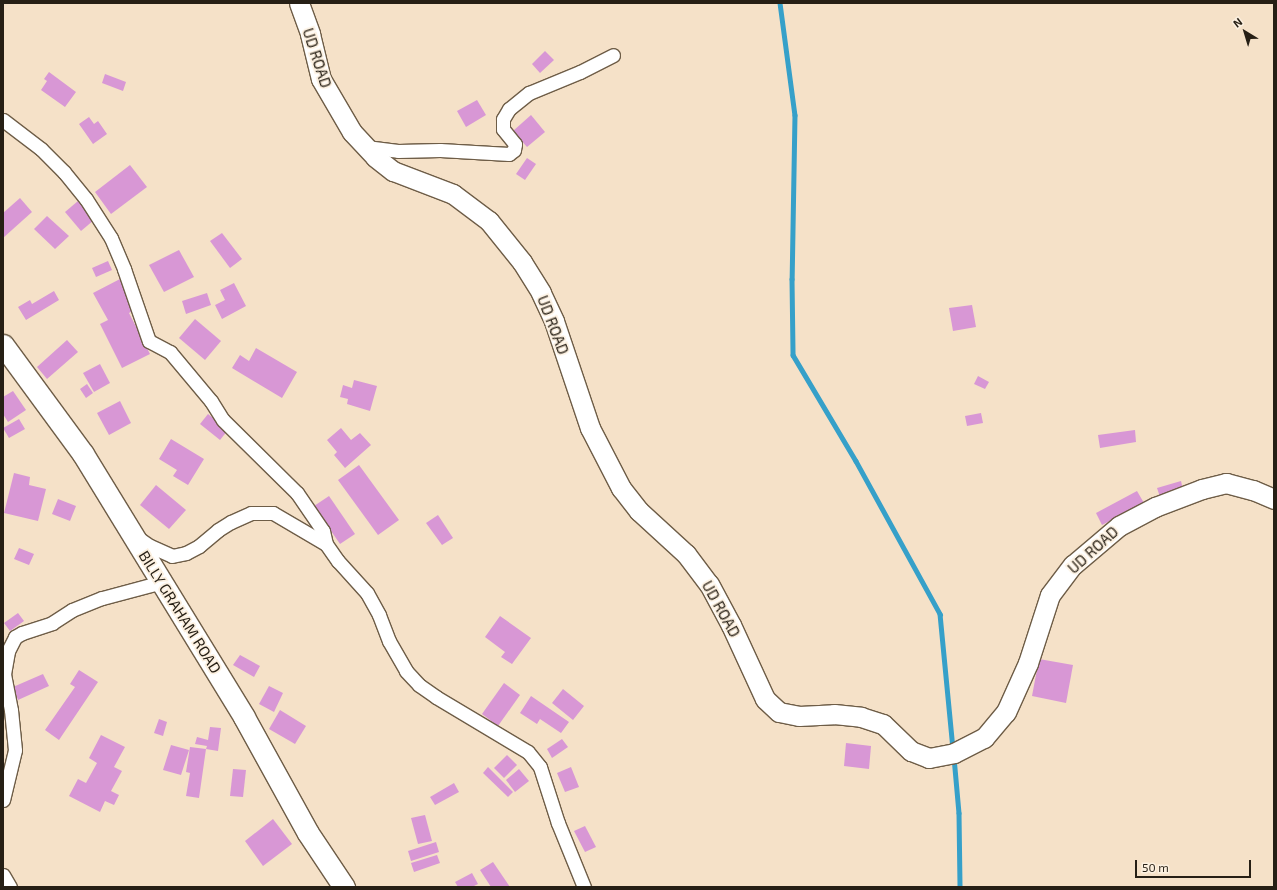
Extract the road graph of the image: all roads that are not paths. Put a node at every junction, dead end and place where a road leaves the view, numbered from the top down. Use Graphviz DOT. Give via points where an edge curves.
graph roads {
  1 [pos="299,3"];
  2 [pos="613,55"];
  3 [pos="3,120"];
  4 [pos="366,147"];
  5 [pos="3,345"];
  6 [pos="1274,499"];
  7 [pos="131,533"];
  8 [pos="326,544"];
  9 [pos="162,582"];
  10 [pos="3,800"];
  11 [pos="3,875"];
  12 [pos="10,887"];
  13 [pos="344,887"];
  14 [pos="584,887"];
  1 -- 4 [label="main road, UD ROAD" via="321,79 352,132"];
  2 -- 4 [label="street" via="529,93 509,109 503,119 503,129 515,144 514,150 509,154 440,150 398,151"];
  3 -- 8 [label="street" via="41,149 86,199 111,238 148,341 170,352 224,420 297,493 323,531"];
  4 -- 6 [label="main road, UD ROAD" via="394,171 453,194 489,221 509,243 554,321 590,428 621,488 639,511 686,554 709,584 731,624 765,699 779,712 799,716 834,714 861,717 883,724 911,751 929,758 954,753 984,738 1006,712 1028,664 1050,595 1073,565 1118,526 1155,507 1202,489 1226,484 1254,490"];
  5 -- 7 [label="main road, BILLY GRAHAM ROAD" via="83,454"];
  7 -- 8 [label="street" via="150,546 172,556 186,553 199,546 218,530 251,513 273,513"];
  7 -- 9 [label="main road, BILLY GRAHAM ROAD"];
  8 -- 14 [label="street" via="367,593 389,641 406,671 419,685 528,752 540,767 558,823"];
  9 -- 10 [label="street" via="96,601 72,610 45,626 15,637 8,651 4,674 11,710 14,750"];
  9 -- 13 [label="main road, BILLY GRAHAM ROAD" via="244,717 308,833"];
  11 -- 12 [label="street"];
}
